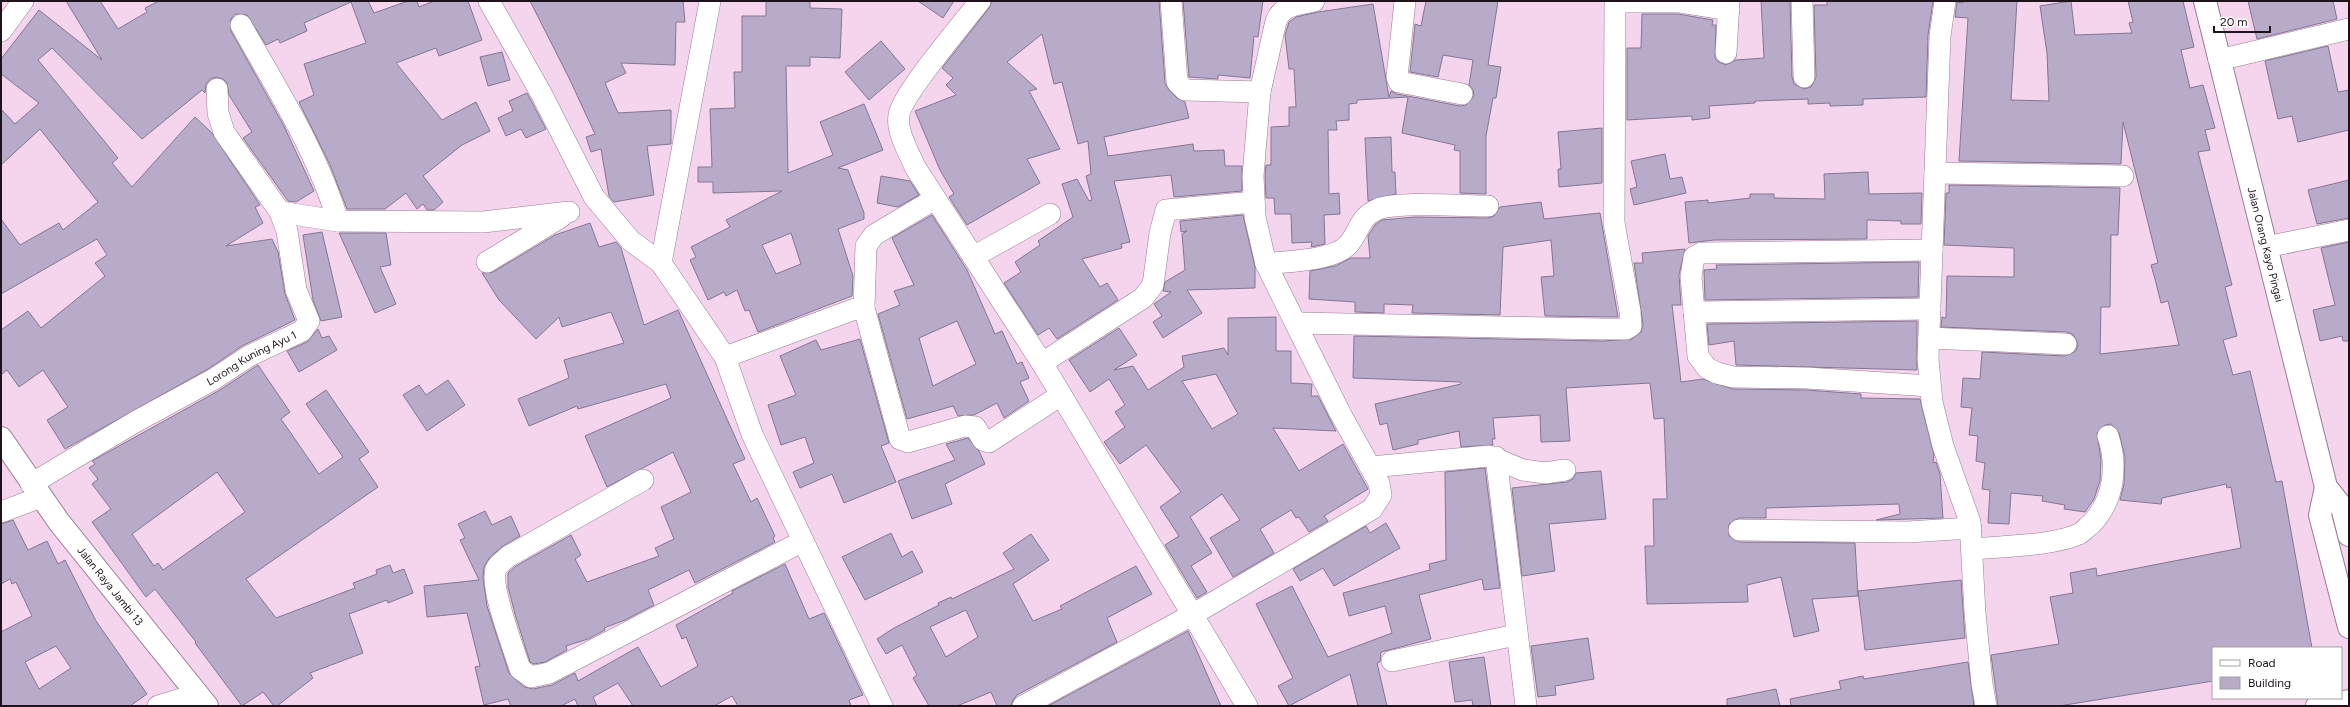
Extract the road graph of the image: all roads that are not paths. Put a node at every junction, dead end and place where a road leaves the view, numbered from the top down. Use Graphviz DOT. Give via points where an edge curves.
graph roads {
  1 [pos="23,1"];
  2 [pos="489,1"];
  3 [pos="710,1"];
  4 [pos="980,1"];
  5 [pos="1170,1"];
  6 [pos="1314,1"];
  7 [pos="1405,1"];
  8 [pos="1802,1"];
  9 [pos="1945,1"];
  10 [pos="2205,1"];
  11 [pos="1729,5"];
  12 [pos="241,25"];
  13 [pos="2349,29"];
  14 [pos="1,31"];
  15 [pos="1726,53"];
  16 [pos="2218,60"];
  17 [pos="1804,77"];
  18 [pos="217,89"];
  19 [pos="1260,92"];
  20 [pos="1462,94"];
  21 [pos="1935,173"];
  22 [pos="2123,176"];
  23 [pos="594,197"];
  24 [pos="935,199"];
  25 [pos="1254,202"];
  26 [pos="1488,206"];
  27 [pos="280,212"];
  28 [pos="569,212"];
  29 [pos="1050,214"];
  30 [pos="338,221"];
  31 [pos="2349,230"];
  32 [pos="2266,247"];
  33 [pos="1932,250"];
  34 [pos="973,257"];
  35 [pos="487,262"];
  36 [pos="661,263"];
  37 [pos="1266,264"];
  38 [pos="864,308"];
  39 [pos="1930,310"];
  40 [pos="1694,312"];
  41 [pos="1297,323"];
  42 [pos="1929,338"];
  43 [pos="2066,344"];
  44 [pos="725,357"];
  45 [pos="1042,363"];
  46 [pos="1930,386"];
  47 [pos="1061,395"];
  48 [pos="2108,436"];
  49 [pos="1,438"];
  50 [pos="1496,457"];
  51 [pos="1371,467"];
  52 [pos="1566,470"];
  53 [pos="643,480"];
  54 [pos="2326,487"];
  55 [pos="36,490"];
  56 [pos="1,512"];
  57 [pos="1971,528"];
  58 [pos="1739,530"];
  59 [pos="2349,535"];
  60 [pos="803,541"];
  61 [pos="1972,549"];
  62 [pos="1192,615"];
  63 [pos="2349,627"];
  64 [pos="1516,635"];
  65 [pos="1392,661"];
  66 [pos="203,700"];
  67 [pos="2349,701"];
  68 [pos="158,706"];
  69 [pos="882,706"];
  70 [pos="1023,706"];
  71 [pos="1247,706"];
  72 [pos="1526,706"];
  73 [pos="1986,706"];
  74 [pos="2317,706"];
  1 -- 14 [label="street"];
  2 -- 23 [label="street" via="542,95"];
  3 -- 36 [label="street"];
  4 -- 24 [label="street" via="908,95 899,115 901,134 915,167"];
  5 -- 19 [label="street" via="1177,82 1185,90"];
  6 -- 19 [label="street" via="1280,12"];
  7 -- 20 [label="street" via="1397,77 1399,82"];
  8 -- 17 [label="street"];
  9 -- 21 [label="street" via="1940,36"];
  10 -- 16 [label="main road, Jalan Orang Kayo Pingai"];
  11 -- 15 [label="street"];
  11 -- 41 [label="street" via="1618,2 1615,5 1614,223 1631,326 1626,329 1603,329"];
  12 -- 30 [label="street" via="315,161 328,188"];
  13 -- 16 [label="street"];
  16 -- 32 [label="main road, Jalan Orang Kayo Pingai"];
  18 -- 27 [label="street, Lorong Kuning Ayu 1" via="218,113 224,132"];
  19 -- 25 [label="street" via="1253,176"];
  21 -- 22 [label="street"];
  21 -- 33 [label="street"];
  23 -- 28 [label="street"];
  23 -- 36 [label="street" via="631,241"];
  24 -- 34 [label="street"];
  24 -- 38 [label="street" via="874,235 866,246"];
  25 -- 37 [label="street"];
  25 -- 45 [label="street" via="1166,210 1160,232 1153,285 1143,298"];
  26 -- 37 [label="street" via="1403,206 1380,209 1364,217 1348,245 1337,254"];
  27 -- 30 [label="street"];
  27 -- 55 [label="street, Lorong Kuning Ayu 1" via="287,231 296,290 309,321 302,331 270,347"];
  28 -- 30 [label="street" via="483,222"];
  28 -- 35 [label="street"];
  29 -- 34 [label="street"];
  31 -- 32 [label="street"];
  32 -- 54 [label="main road, Jalan Orang Kayo Pingai"];
  33 -- 39 [label="street"];
  33 -- 40 [label="street" via="1701,253 1694,257 1691,277"];
  34 -- 45 [label="street"];
  36 -- 44 [label="street"];
  37 -- 41 [label="street"];
  38 -- 44 [label="street" via="855,309"];
  38 -- 47 [label="street" via="900,439 908,442 965,426 975,427 983,440 989,442"];
  39 -- 40 [label="street"];
  39 -- 42 [label="street"];
  40 -- 46 [label="street" via="1698,356 1707,368 1717,373 1733,377 1807,378"];
  41 -- 51 [label="street" via="1340,413"];
  42 -- 43 [label="street"];
  42 -- 46 [label="street"];
  44 -- 60 [label="street" via="752,434"];
  45 -- 47 [label="street"];
  46 -- 57 [label="street" via="1943,446"];
  47 -- 62 [label="street"];
  48 -- 61 [label="street" via="2114,462 2111,489 2100,515 2080,534 2056,540"];
  49 -- 55 [label="main road, Jalan Raya Jambi 13"];
  50 -- 51 [label="street"];
  50 -- 52 [label="street" via="1523,470 1545,473"];
  50 -- 64 [label="street"];
  51 -- 62 [label="street" via="1379,482 1381,495 1372,509"];
  53 -- 60 [label="street" via="509,556 496,568 498,596 520,669 524,674 531,678 549,673"];
  54 -- 59 [label="main road, Jalan Orang Kayo Pingai" via="2342,508"];
  54 -- 63 [label="main road, Jalan Orang Kayo Pingai" via="2320,515"];
  55 -- 56 [label="street"];
  55 -- 66 [label="main road, Jalan Raya Jambi 13"];
  57 -- 58 [label="street" via="1908,532"];
  57 -- 61 [label="street"];
  60 -- 69 [label="street"];
  61 -- 73 [label="street" via="1975,612"];
  62 -- 70 [label="street"];
  62 -- 71 [label="street"];
  64 -- 65 [label="street"];
  64 -- 72 [label="street"];
  66 -- 68 [label="street"];
  67 -- 74 [label="main road"];
}
